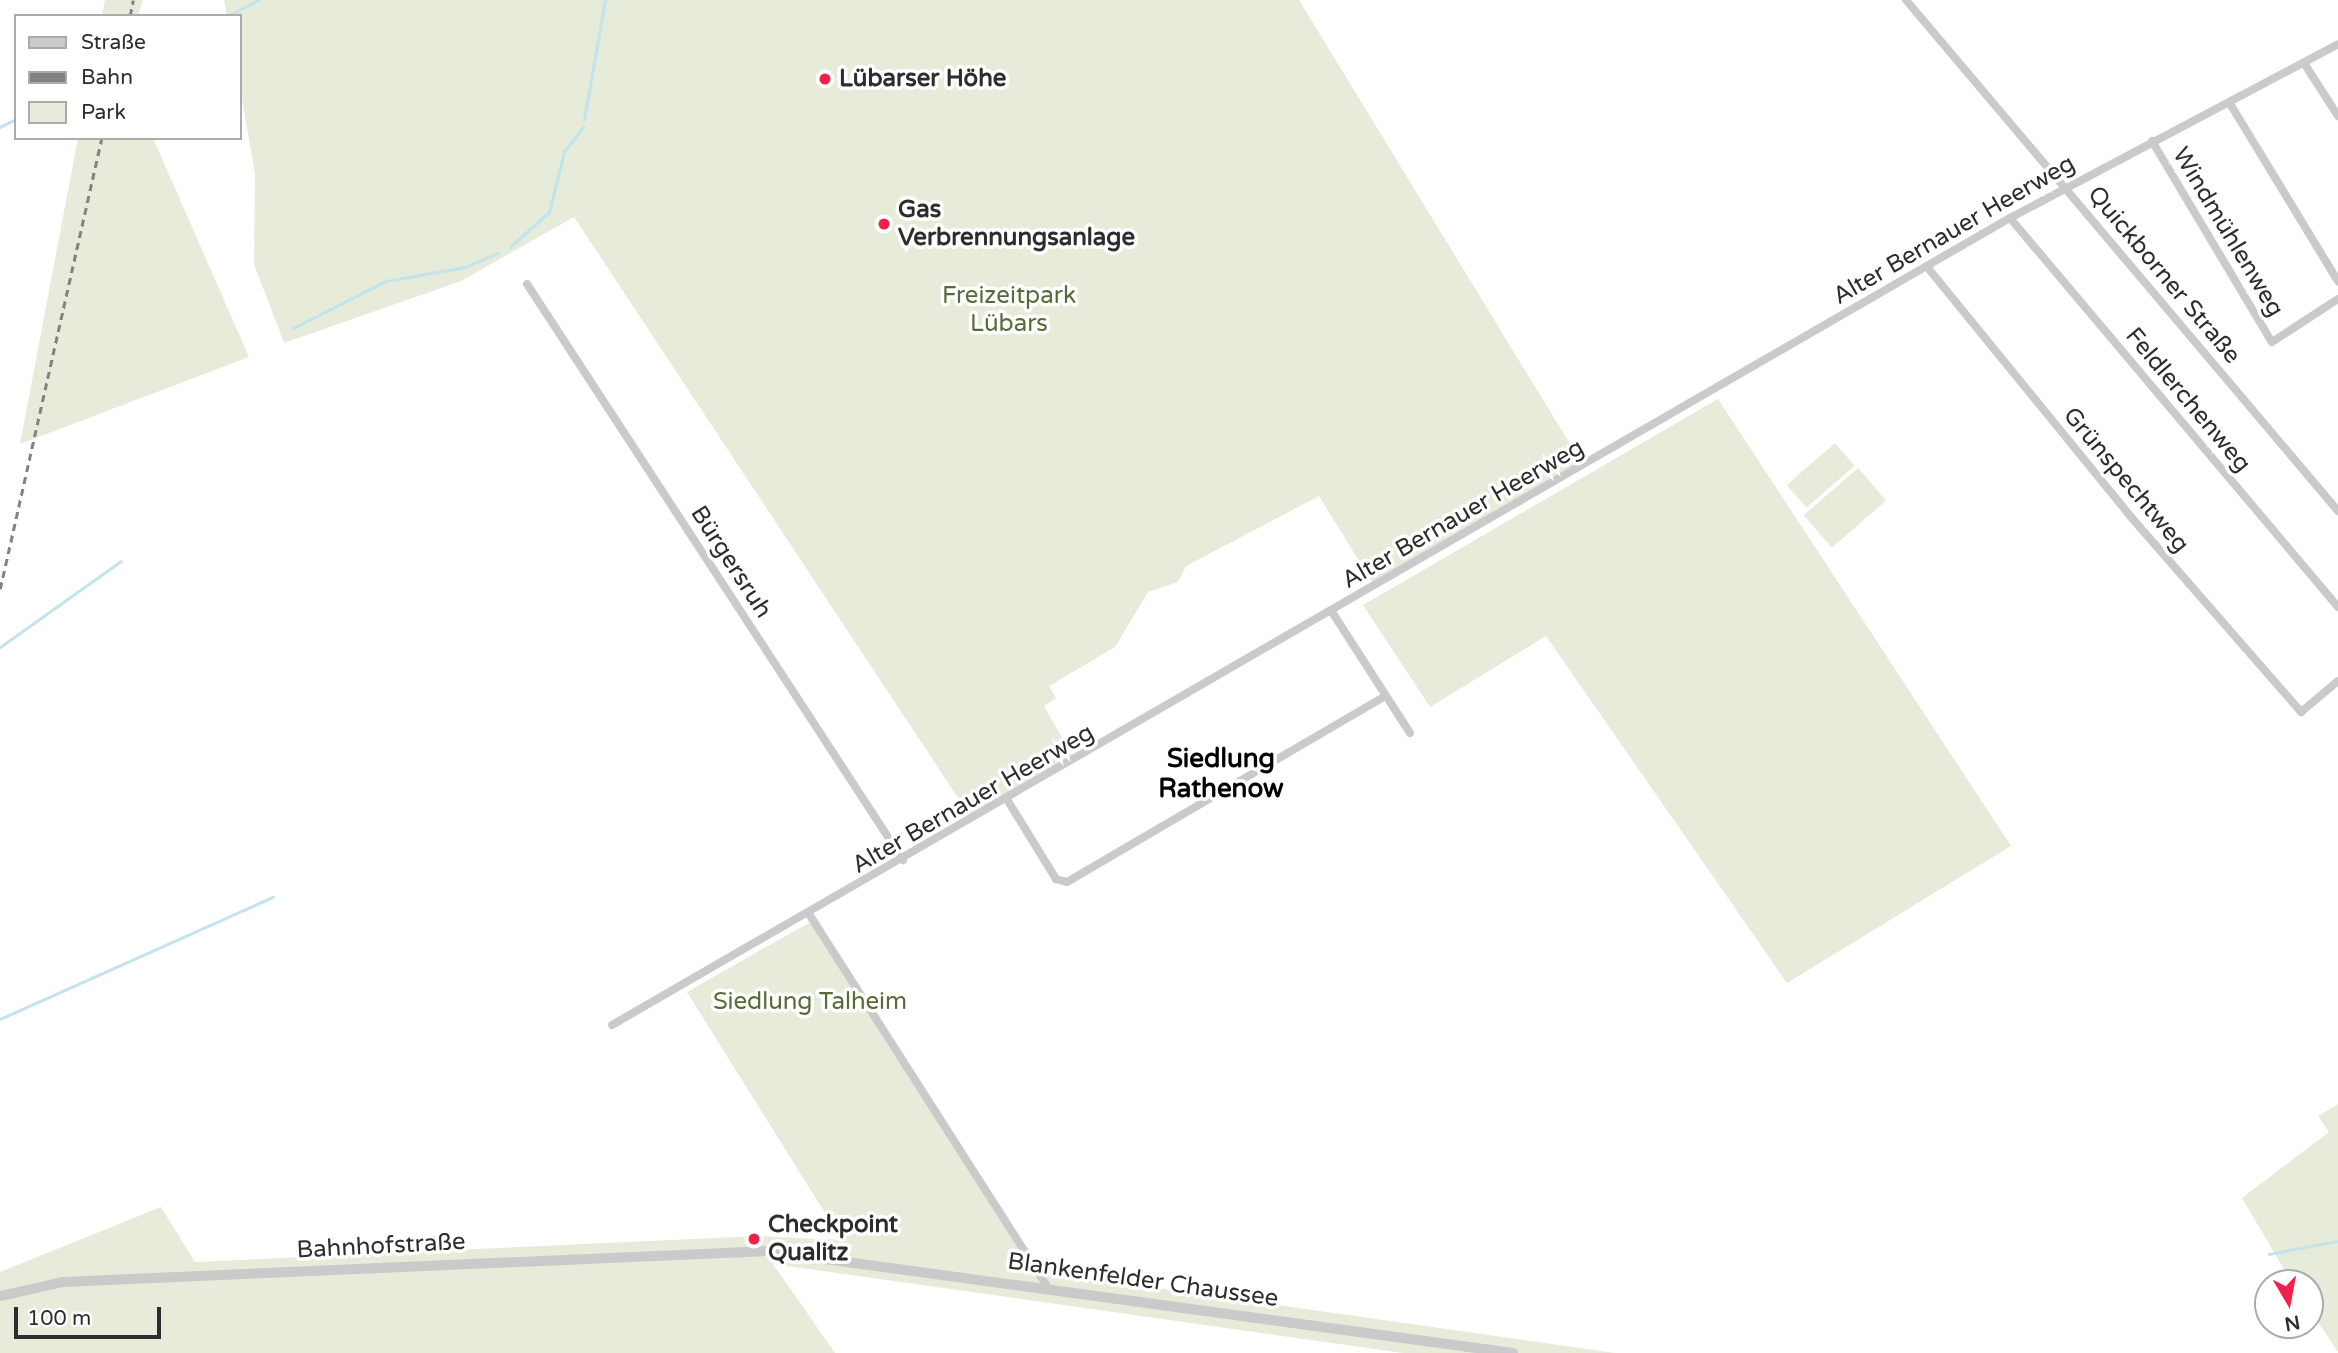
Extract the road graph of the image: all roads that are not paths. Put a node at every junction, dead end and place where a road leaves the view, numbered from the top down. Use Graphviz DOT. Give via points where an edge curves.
graph roads {
  1 [pos="1906,0"];
  2 [pos="2338,44"];
  3 [pos="2304,63"];
  4 [pos="2229,102"];
  5 [pos="2338,116"];
  6 [pos="2152,141"];
  7 [pos="2065,187"];
  8 [pos="2010,218"];
  9 [pos="1928,268"];
  10 [pos="2338,281"];
  11 [pos="527,285"];
  12 [pos="2338,299"];
  13 [pos="2338,511"];
  14 [pos="2338,607"];
  15 [pos="1332,612"];
  16 [pos="2338,681"];
  17 [pos="1384,696"];
  18 [pos="1410,733"];
  19 [pos="1008,801"];
  20 [pos="904,860"];
  21 [pos="809,914"];
  22 [pos="612,1025"];
  23 [pos="766,1251"];
  24 [pos="1048,1287"];
  25 [pos="0,1296"];
  26 [pos="1513,1353"];
  1 -- 7 [label="street, Quickborner Straße"];
  2 -- 3 [label="street, Alter Bernauer Heerweg"];
  3 -- 4 [label="street, Alter Bernauer Heerweg"];
  3 -- 5 [label="street"];
  4 -- 6 [label="street, Alter Bernauer Heerweg"];
  4 -- 10 [label="street"];
  6 -- 7 [label="street, Alter Bernauer Heerweg"];
  6 -- 12 [label="street, Windmühlenweg" via="2272,342"];
  7 -- 8 [label="street, Alter Bernauer Heerweg"];
  7 -- 13 [label="street, Quickborner Straße"];
  8 -- 9 [label="street, Alter Bernauer Heerweg"];
  8 -- 14 [label="street, Feldlerchenweg"];
  9 -- 15 [label="street, Alter Bernauer Heerweg"];
  9 -- 16 [label="street, Grünspechtweg" via="2131,517 2301,712"];
  11 -- 20 [label="street, Bürgersruh"];
  15 -- 17 [label="street"];
  15 -- 19 [label="street, Alter Bernauer Heerweg"];
  17 -- 18 [label="street"];
  17 -- 19 [label="street" via="1067,882 1056,879"];
  19 -- 20 [label="street, Alter Bernauer Heerweg"];
  20 -- 21 [label="street, Alter Bernauer Heerweg"];
  21 -- 22 [label="street, Alter Bernauer Heerweg"];
  21 -- 24 [label="street"];
  23 -- 24 [label="street, Blankenfelder Chaussee"];
  23 -- 25 [label="street, Bahnhofstraße" via="63,1282"];
  24 -- 26 [label="street, Blankenfelder Chaussee"];
}
